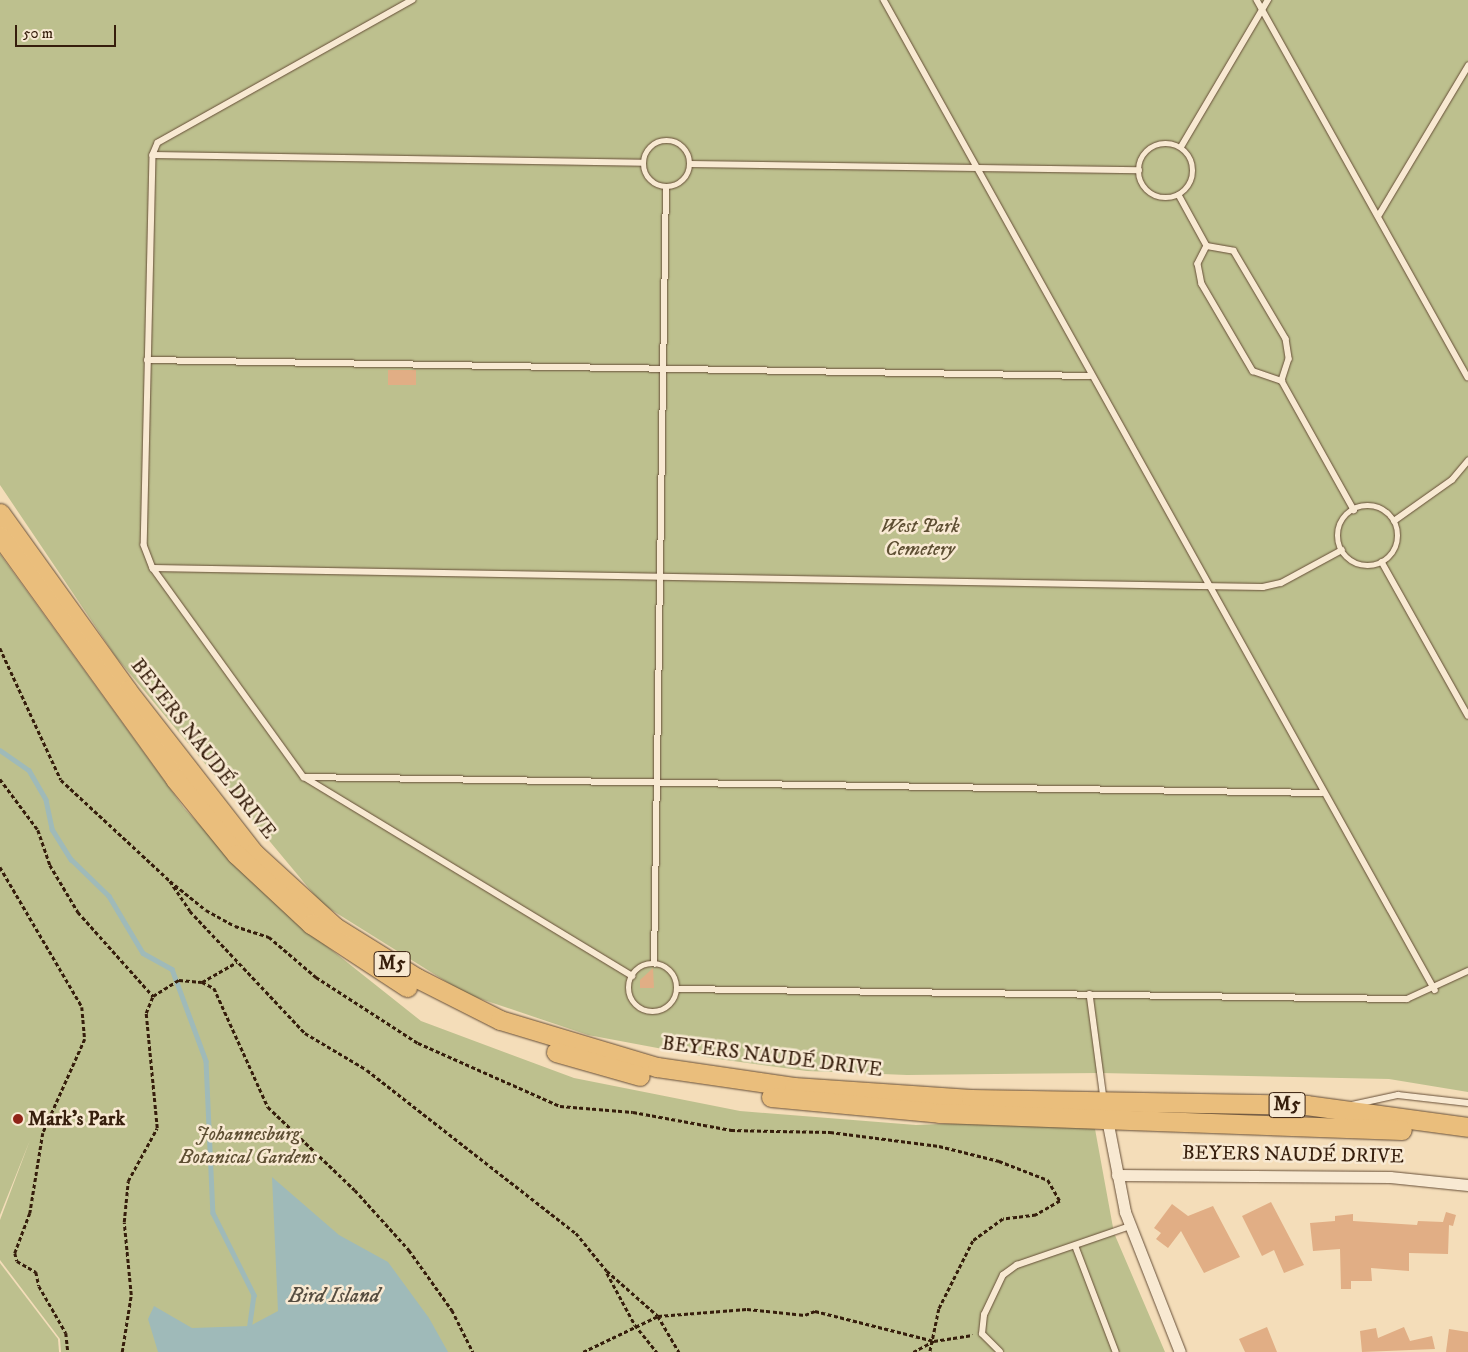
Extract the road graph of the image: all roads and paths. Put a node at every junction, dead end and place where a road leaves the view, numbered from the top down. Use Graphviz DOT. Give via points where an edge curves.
graph roads {
  1 [pos="413,0"];
  2 [pos="884,0"];
  3 [pos="1257,0"];
  4 [pos="1268,0"];
  5 [pos="1262,9"];
  6 [pos="1468,66"];
  7 [pos="1181,147"];
  8 [pos="153,155"];
  9 [pos="643,163"];
  10 [pos="690,164"];
  11 [pos="977,170"];
  12 [pos="1139,170"];
  13 [pos="666,187"];
  14 [pos="1180,195"];
  15 [pos="1379,215"];
  16 [pos="1207,246"];
  17 [pos="147,360"];
  18 [pos="662,370"];
  19 [pos="1090,376"];
  20 [pos="1468,377"];
  21 [pos="1282,380"];
  22 [pos="1468,460"];
  23 [pos="1354,510"];
  24 [pos="0,513"];
  25 [pos="1394,521"];
  26 [pos="0,536"];
  27 [pos="1342,550"];
  28 [pos="1382,562"];
  29 [pos="153,568"];
  30 [pos="661,578"];
  31 [pos="1207,585"];
  32 [pos="0,648"];
  33 [pos="1468,715"];
  34 [pos="304,778"];
  35 [pos="0,779"];
  36 [pos="658,780"];
  37 [pos="1322,793"];
  38 [pos="0,867"];
  39 [pos="170,881"];
  40 [pos="237,962"];
  41 [pos="654,964"];
  42 [pos="1468,971"];
  43 [pos="632,976"];
  44 [pos="202,982"];
  45 [pos="678,989"];
  46 [pos="1435,990"];
  47 [pos="1090,994"];
  48 [pos="153,996"];
  49 [pos="1104,1100"];
  50 [pos="1468,1103"];
  51 [pos="1340,1109"];
  52 [pos="1107,1119"];
  53 [pos="1468,1127"];
  54 [pos="1468,1140"];
  55 [pos="1117,1175"];
  56 [pos="1468,1186"];
  57 [pos="1130,1226"];
  58 [pos="1076,1246"];
  59 [pos="607,1272"];
  60 [pos="658,1316"];
  61 [pos="635,1325"];
  62 [pos="982,1334"];
  63 [pos="934,1341"];
  64 [pos="68,1352"];
  65 [pos="122,1352"];
  66 [pos="473,1352"];
  67 [pos="583,1352"];
  68 [pos="657,1352"];
  69 [pos="679,1352"];
  70 [pos="912,1352"];
  71 [pos="930,1352"];
  72 [pos="1000,1352"];
  73 [pos="1116,1352"];
  74 [pos="1180,1352"];
  1 -- 8 [label="lane" via="169,134"];
  2 -- 11 [label="lane"];
  3 -- 5 [label="lane"];
  4 -- 5 [label="lane"];
  5 -- 7 [label="lane"];
  5 -- 15 [label="lane"];
  6 -- 15 [label="lane"];
  7 -- 12 [label="lane" via="1167,143 1153,146 1143,156"];
  7 -- 14 [label="lane" via="1191,157 1194,171 1190,185"];
  8 -- 9 [label="lane"];
  8 -- 17 [label="lane"];
  9 -- 10 [label="lane" via="650,147 667,140 684,148"];
  9 -- 13 [label="lane" via="649,180"];
  10 -- 11 [label="lane"];
  10 -- 13 [label="lane" via="682,180"];
  11 -- 12 [label="lane"];
  11 -- 19 [label="lane"];
  12 -- 14 [label="lane" via="1142,184 1152,194 1166,198"];
  13 -- 18 [label="lane"];
  14 -- 16 [label="lane"];
  15 -- 20 [label="lane"];
  16 -- 21 [label="lane" via="1198,264 1202,284 1253,371"];
  16 -- 21 [label="lane" via="1234,251 1286,339 1289,359"];
  17 -- 18 [label="lane"];
  17 -- 29 [label="lane" via="142,521 144,545"];
  18 -- 19 [label="lane"];
  18 -- 30 [label="lane"];
  19 -- 31 [label="lane"];
  21 -- 23 [label="lane"];
  22 -- 25 [label="lane" via="1452,480"];
  23 -- 25 [label="lane" via="1376,507"];
  23 -- 27 [label="lane" via="1339,527"];
  24 -- 49 [label="main road, BEYERS NAUDÉ DRIVE / M5" via="144,714 254,853 335,927 460,1002 531,1032 692,1074 912,1096"];
  25 -- 28 [label="lane" via="1396,544"];
  26 -- 52 [label="main road, BEYERS NAUDÉ DRIVE / M5" via="170,772 236,854 293,910 348,952 454,1013 594,1064 712,1089 881,1109"];
  27 -- 28 [label="lane" via="1359,564"];
  27 -- 31 [label="lane" via="1281,583 1263,587"];
  28 -- 33 [label="lane"];
  29 -- 30 [label="lane"];
  29 -- 34 [label="lane"];
  30 -- 31 [label="lane"];
  30 -- 36 [label="lane"];
  31 -- 37 [label="lane"];
  32 -- 39 [label="path" via="61,780"];
  34 -- 36 [label="lane"];
  34 -- 43 [label="lane"];
  35 -- 48 [label="path" via="38,830 50,866 78,912"];
  36 -- 37 [label="lane"];
  36 -- 41 [label="lane"];
  37 -- 46 [label="lane"];
  38 -- 64 [label="path" via="82,1008 84,1039 43,1133 30,1214 16,1253 17,1261 36,1272 39,1286 66,1333"];
  39 -- 40 [label="path" via="190,911"];
  39 -- 63 [label="path" via="206,910 268,937 316,977 418,1043 560,1106 633,1112 731,1130 830,1132 939,1146 999,1160 1048,1180 1060,1201 1036,1215 1003,1219 973,1241 939,1309"];
  40 -- 44 [label="path"];
  40 -- 59 [label="path" via="304,1032 367,1070 568,1227"];
  41 -- 43 [label="lane"];
  41 -- 45 [label="lane" via="671,972"];
  42 -- 46 [label="lane"];
  43 -- 45 [label="lane" via="632,1000 646,1012 665,1010"];
  44 -- 48 [label="path" via="179,980"];
  44 -- 66 [label="path" via="214,988 224,1003 268,1107 354,1190 409,1250 452,1310"];
  45 -- 47 [label="lane"];
  46 -- 47 [label="lane" via="1407,999"];
  47 -- 49 [label="lane"];
  48 -- 65 [label="path" via="146,1013 157,1128 128,1181 124,1222 131,1295"];
  49 -- 51 [label="main road, BEYERS NAUDÉ DRIVE / M5"];
  49 -- 52 [label="street"];
  50 -- 51 [label="lane" via="1398,1095"];
  51 -- 53 [label="main road, BEYERS NAUDÉ DRIVE / M5"];
  52 -- 54 [label="main road, BEYERS NAUDÉ DRIVE / M5" via="1381,1127"];
  52 -- 55 [label="street"];
  55 -- 56 [label="street, BEYERS NAUDÉ DRIVE" via="1390,1177"];
  55 -- 57 [label="street"];
  57 -- 58 [label="lane"];
  57 -- 74 [label="street"];
  58 -- 62 [label="lane" via="1009,1270 984,1315"];
  58 -- 73 [label="lane"];
  59 -- 60 [label="path"];
  59 -- 61 [label="path"];
  60 -- 61 [label="path"];
  60 -- 63 [label="path" via="747,1310 805,1315 814,1311"];
  60 -- 69 [label="path"];
  61 -- 67 [label="path"];
  61 -- 68 [label="path"];
  62 -- 63 [label="path"];
  62 -- 72 [label="lane"];
  63 -- 70 [label="path"];
  63 -- 71 [label="path"];
}
